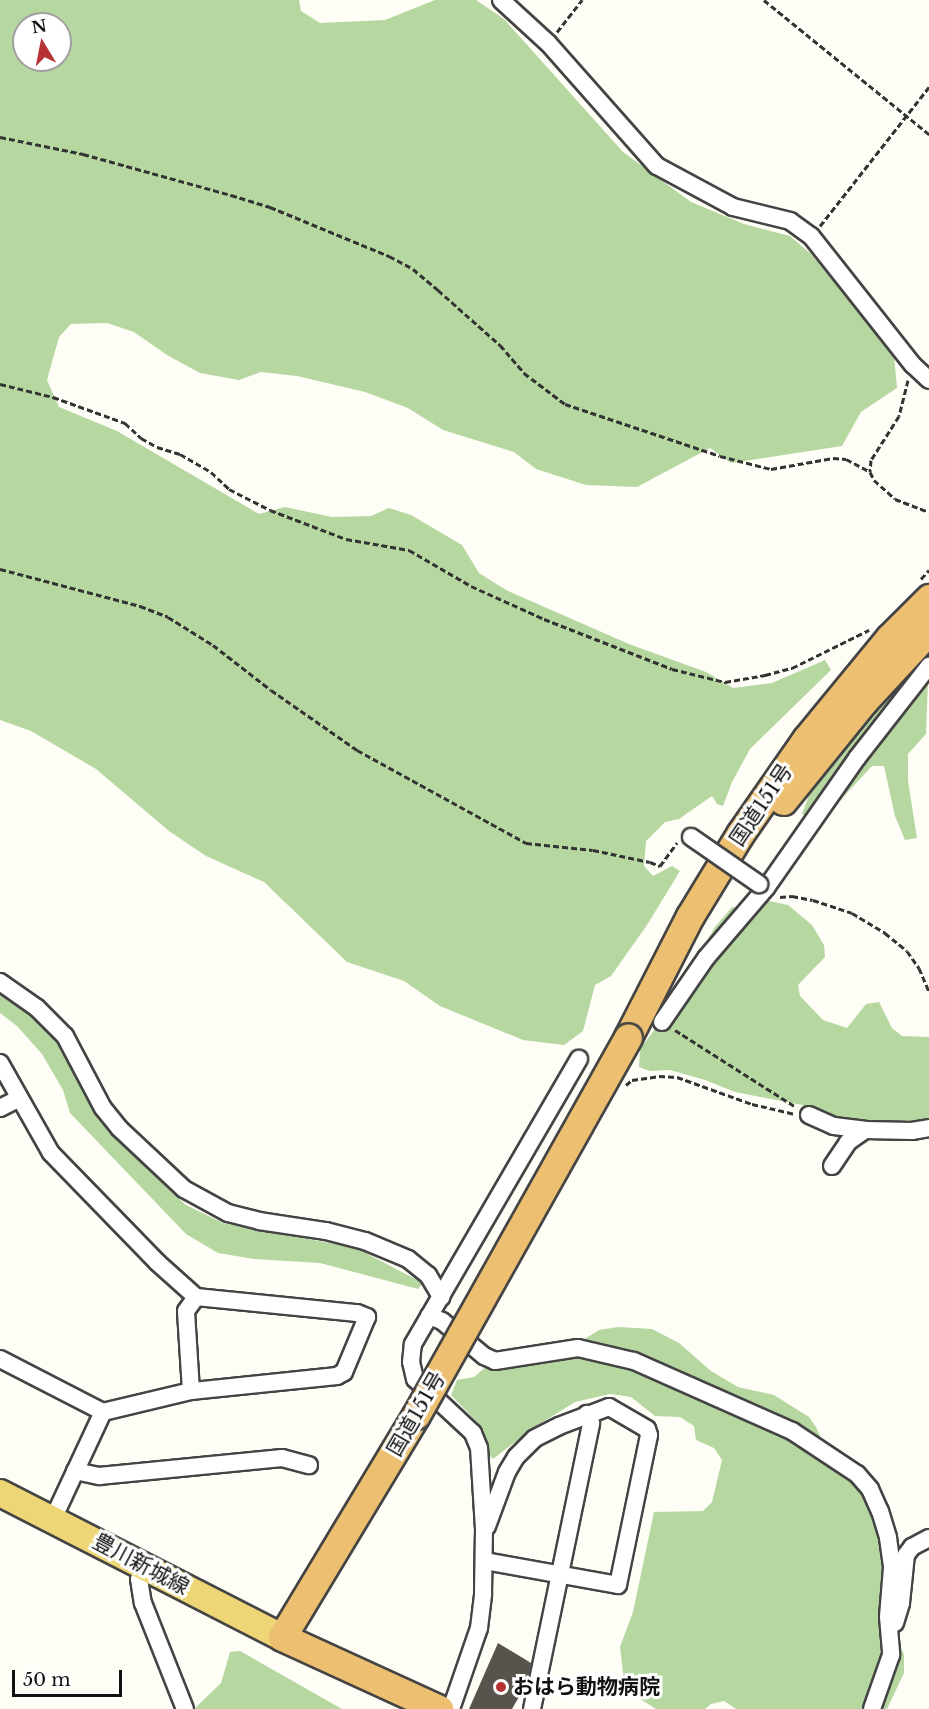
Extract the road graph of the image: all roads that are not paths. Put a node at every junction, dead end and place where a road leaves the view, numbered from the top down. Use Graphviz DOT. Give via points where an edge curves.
graph roads {
  1 [pos="501,0"];
  2 [pos="929,380"];
  3 [pos="921,592"];
  4 [pos="929,631"];
  5 [pos="929,666"];
  6 [pos="691,837"];
  7 [pos="768,890"];
  8 [pos="0,982"];
  9 [pos="662,1022"];
  10 [pos="627,1037"];
  11 [pos="579,1059"];
  12 [pos="0,1063"];
  13 [pos="20,1098"];
  14 [pos="0,1108"];
  15 [pos="810,1115"];
  16 [pos="929,1128"];
  17 [pos="865,1130"];
  18 [pos="832,1166"];
  19 [pos="196,1297"];
  20 [pos="441,1297"];
  21 [pos="429,1316"];
  22 [pos="0,1359"];
  23 [pos="191,1391"];
  24 [pos="103,1412"];
  25 [pos="587,1414"];
  26 [pos="309,1465"];
  27 [pos="75,1471"];
  28 [pos="0,1493"];
  29 [pos="52,1518"];
  30 [pos="484,1528"];
  31 [pos="929,1538"];
  32 [pos="485,1561"];
  33 [pos="145,1566"];
  34 [pos="560,1574"];
  35 [pos="889,1631"];
  36 [pos="282,1637"];
  37 [pos="185,1709"];
  38 [pos="439,1709"];
  39 [pos="451,1709"];
  40 [pos="532,1709"];
  41 [pos="872,1709"];
  1 -- 2 [label="street" via="548,44 657,166 733,207 790,221 811,236"];
  3 -- 10 [label="highway, 国道151号" via="889,638 806,739 747,824 690,916"];
  4 -- 10 [label="highway, 国道151号" via="864,701 750,843"];
  5 -- 7 [label="street" via="857,758"];
  6 -- 7 [label="street, bridge"];
  7 -- 9 [label="street" via="706,958"];
  8 -- 20 [label="street" via="37,1008 65,1036 103,1108 184,1190 228,1213 365,1241 408,1259 428,1275"];
  10 -- 36 [label="highway, 国道151号, bridge" via="416,1415"];
  11 -- 20 [label="street"];
  12 -- 13 [label="street"];
  13 -- 14 [label="street"];
  13 -- 19 [label="street" via="51,1154"];
  15 -- 17 [label="street" via="834,1125"];
  16 -- 17 [label="street" via="898,1132"];
  17 -- 18 [label="street" via="848,1142"];
  19 -- 23 [label="street" via="186,1311"];
  19 -- 23 [label="street" via="367,1317 344,1372 338,1376"];
  20 -- 21 [label="street"];
  21 -- 30 [label="street" via="413,1344 411,1362 415,1379 473,1432 479,1448"];
  21 -- 35 [label="street" via="442,1321 484,1356 495,1360 578,1348 634,1361 792,1431 832,1456 857,1474 870,1489 880,1511 892,1568"];
  22 -- 24 [label="street"];
  23 -- 24 [label="street"];
  24 -- 27 [label="street"];
  25 -- 30 [label="street" via="534,1440 516,1457 507,1472 490,1525"];
  25 -- 34 [label="street" via="591,1423"];
  25 -- 34 [label="street" via="609,1407 647,1428 649,1435 618,1585"];
  26 -- 27 [label="street" via="282,1458 99,1476"];
  27 -- 29 [label="street"];
  28 -- 29 [label="main road, 豊川新城線"];
  29 -- 33 [label="main road, 豊川新城線"];
  30 -- 32 [label="street"];
  31 -- 35 [label="street" via="906,1555 901,1603"];
  32 -- 34 [label="street"];
  32 -- 39 [label="street" via="479,1628"];
  33 -- 36 [label="main road, 豊川新城線"];
  33 -- 37 [label="street" via="139,1579 143,1603"];
  34 -- 40 [label="street"];
  35 -- 41 [label="street" via="891,1655"];
  36 -- 38 [label="highway"];
}
